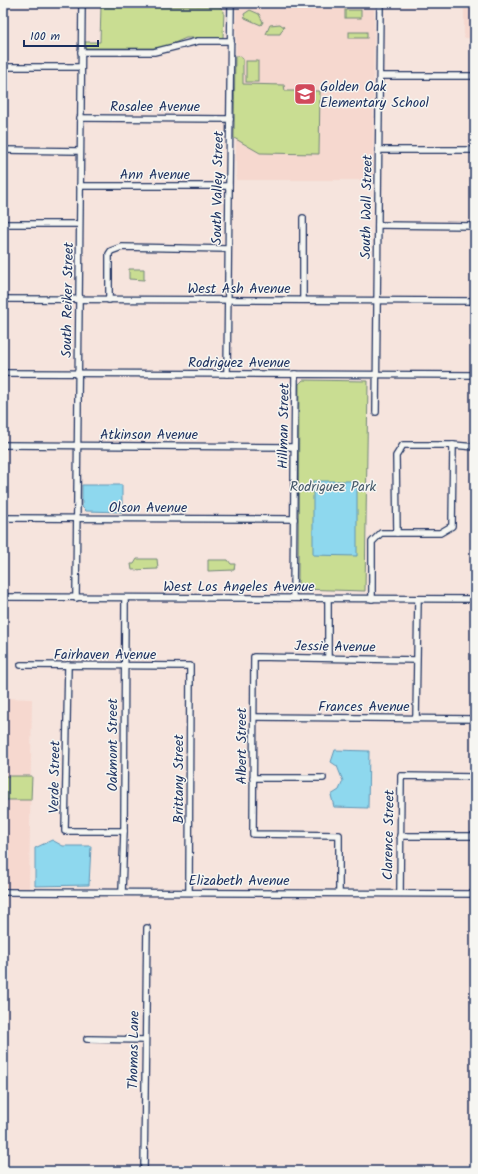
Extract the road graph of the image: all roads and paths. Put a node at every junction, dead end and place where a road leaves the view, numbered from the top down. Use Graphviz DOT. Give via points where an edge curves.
graph roads {
  1 [pos="82,3"];
  2 [pos="231,3"];
  3 [pos="380,3"];
  4 [pos="231,42"];
  5 [pos="81,52"];
  6 [pos="3,67"];
  7 [pos="81,68"];
  8 [pos="380,76"];
  9 [pos="475,76"];
  10 [pos="80,118"];
  11 [pos="230,119"];
  12 [pos="3,150"];
  13 [pos="379,150"];
  14 [pos="475,150"];
  15 [pos="80,151"];
  16 [pos="80,186"];
  17 [pos="229,186"];
  18 [pos="304,218"];
  19 [pos="3,224"];
  20 [pos="79,224"];
  21 [pos="378,225"];
  22 [pos="475,226"];
  23 [pos="228,249"];
  24 [pos="3,299"];
  25 [pos="79,299"];
  26 [pos="109,300"];
  27 [pos="228,300"];
  28 [pos="303,300"];
  29 [pos="377,300"];
  30 [pos="475,301"];
  31 [pos="3,374"];
  32 [pos="78,374"];
  33 [pos="227,374"];
  34 [pos="295,374"];
  35 [pos="377,375"];
  36 [pos="475,375"];
  37 [pos="376,412"];
  38 [pos="3,445"];
  39 [pos="453,445"];
  40 [pos="77,446"];
  41 [pos="294,447"];
  42 [pos="475,447"];
  43 [pos="3,518"];
  44 [pos="76,519"];
  45 [pos="294,519"];
  46 [pos="397,533"];
  47 [pos="3,598"];
  48 [pos="76,598"];
  49 [pos="125,598"];
  50 [pos="293,598"];
  51 [pos="328,599"];
  52 [pos="372,599"];
  53 [pos="418,599"];
  54 [pos="475,599"];
  55 [pos="254,657"];
  56 [pos="328,657"];
  57 [pos="416,660"];
  58 [pos="20,665"];
  59 [pos="68,665"];
  60 [pos="125,666"];
  61 [pos="190,666"];
  62 [pos="254,717"];
  63 [pos="416,718"];
  64 [pos="475,718"];
  65 [pos="475,777"];
  66 [pos="253,778"];
  67 [pos="324,778"];
  68 [pos="124,831"];
  69 [pos="400,836"];
  70 [pos="475,836"];
  71 [pos="3,892"];
  72 [pos="122,892"];
  73 [pos="189,892"];
  74 [pos="339,893"];
  75 [pos="400,893"];
  76 [pos="475,894"];
  77 [pos="147,928"];
  78 [pos="88,1039"];
  79 [pos="145,1040"];
  80 [pos="144,1171"];
  1 -- 5 [label="street, South Reiker Street"];
  2 -- 4 [label="street, South Valley Street"];
  3 -- 8 [label="street, South Wall Street"];
  4 -- 5 [label="street" via="198,41 154,52"];
  4 -- 11 [label="street, South Valley Street"];
  5 -- 7 [label="street, South Reiker Street"];
  6 -- 7 [label="street"];
  7 -- 10 [label="street, South Reiker Street"];
  8 -- 9 [label="street"];
  8 -- 13 [label="street, South Wall Street"];
  10 -- 11 [label="street, Rosalee Avenue"];
  10 -- 15 [label="street, South Reiker Street"];
  11 -- 17 [label="street, South Valley Street"];
  12 -- 15 [label="street"];
  13 -- 14 [label="street"];
  13 -- 21 [label="street, South Wall Street"];
  15 -- 16 [label="street, South Reiker Street"];
  16 -- 17 [label="street, Ann Avenue"];
  16 -- 20 [label="street, South Reiker Street"];
  17 -- 23 [label="street, South Valley Street"];
  18 -- 28 [label="street"];
  19 -- 20 [label="street"];
  20 -- 25 [label="street, South Reiker Street"];
  21 -- 22 [label="street"];
  21 -- 29 [label="street, South Wall Street"];
  23 -- 26 [label="street" via="122,247 111,250"];
  23 -- 27 [label="street, South Valley Street"];
  24 -- 25 [label="street, West Ash Avenue"];
  25 -- 26 [label="street, West Ash Avenue"];
  25 -- 32 [label="street, South Reiker Street"];
  26 -- 27 [label="street, West Ash Avenue"];
  27 -- 28 [label="street, West Ash Avenue"];
  27 -- 33 [label="street, South Valley Street"];
  28 -- 29 [label="street, West Ash Avenue"];
  29 -- 30 [label="street, West Ash Avenue"];
  29 -- 35 [label="street, South Wall Street"];
  31 -- 32 [label="street, Rodriguez Avenue"];
  32 -- 33 [label="street, Rodriguez Avenue"];
  32 -- 40 [label="street, South Reiker Street"];
  33 -- 34 [label="street, Rodriguez Avenue"];
  34 -- 35 [label="street, Rodriguez Avenue"];
  34 -- 41 [label="street, Hillman Street"];
  35 -- 36 [label="street, Rodriguez Avenue"];
  35 -- 37 [label="street, South Wall Street"];
  38 -- 40 [label="street, Atkinson Avenue"];
  39 -- 42 [label="street"];
  39 -- 46 [label="street" via="452,526 440,534"];
  39 -- 46 [label="street" via="403,445 396,456"];
  40 -- 41 [label="street, Atkinson Avenue"];
  40 -- 44 [label="street, South Reiker Street"];
  41 -- 45 [label="street, Hillman Street"];
  43 -- 44 [label="street, Olson Avenue"];
  44 -- 45 [label="street, Olson Avenue"];
  44 -- 48 [label="street, South Reiker Street"];
  45 -- 50 [label="street, Hillman Street"];
  46 -- 52 [label="street" via="381,534 372,542"];
  47 -- 48 [label="street, West Los Angeles Avenue"];
  48 -- 49 [label="street, West Los Angeles Avenue"];
  49 -- 50 [label="street, West Los Angeles Avenue"];
  49 -- 60 [label="street, Oakmont Street"];
  50 -- 51 [label="street, West Los Angeles Avenue"];
  51 -- 52 [label="street, West Los Angeles Avenue"];
  51 -- 56 [label="street"];
  52 -- 53 [label="street, West Los Angeles Avenue"];
  53 -- 54 [label="street, West Los Angeles Avenue"];
  53 -- 57 [label="street"];
  55 -- 56 [label="street, Jessie Avenue"];
  55 -- 62 [label="street, Albert Street"];
  56 -- 57 [label="street, Jessie Avenue"];
  57 -- 63 [label="street"];
  58 -- 59 [label="street, Fairhaven Avenue"];
  59 -- 60 [label="street, Fairhaven Avenue"];
  59 -- 68 [label="street, Verde Street" via="65,831"];
  60 -- 61 [label="street, Fairhaven Avenue"];
  60 -- 68 [label="street, Oakmont Street"];
  61 -- 73 [label="street, Brittany Street"];
  62 -- 63 [label="street, Frances Avenue"];
  62 -- 66 [label="street, Albert Street"];
  63 -- 64 [label="street, Frances Avenue"];
  65 -- 69 [label="street, Clarence Street" via="401,776"];
  66 -- 67 [label="street"];
  66 -- 74 [label="street, Albert Street" via="253,834 339,834"];
  68 -- 72 [label="street, Oakmont Street"];
  69 -- 70 [label="street"];
  69 -- 75 [label="street, Clarence Street"];
  71 -- 72 [label="street, Elizabeth Avenue"];
  72 -- 73 [label="street, Elizabeth Avenue"];
  73 -- 74 [label="street, Elizabeth Avenue"];
  74 -- 75 [label="street, Elizabeth Avenue"];
  75 -- 76 [label="street, Elizabeth Avenue"];
  77 -- 79 [label="street, Thomas Lane"];
  78 -- 79 [label="street"];
  79 -- 80 [label="street, Thomas Lane"];
}
